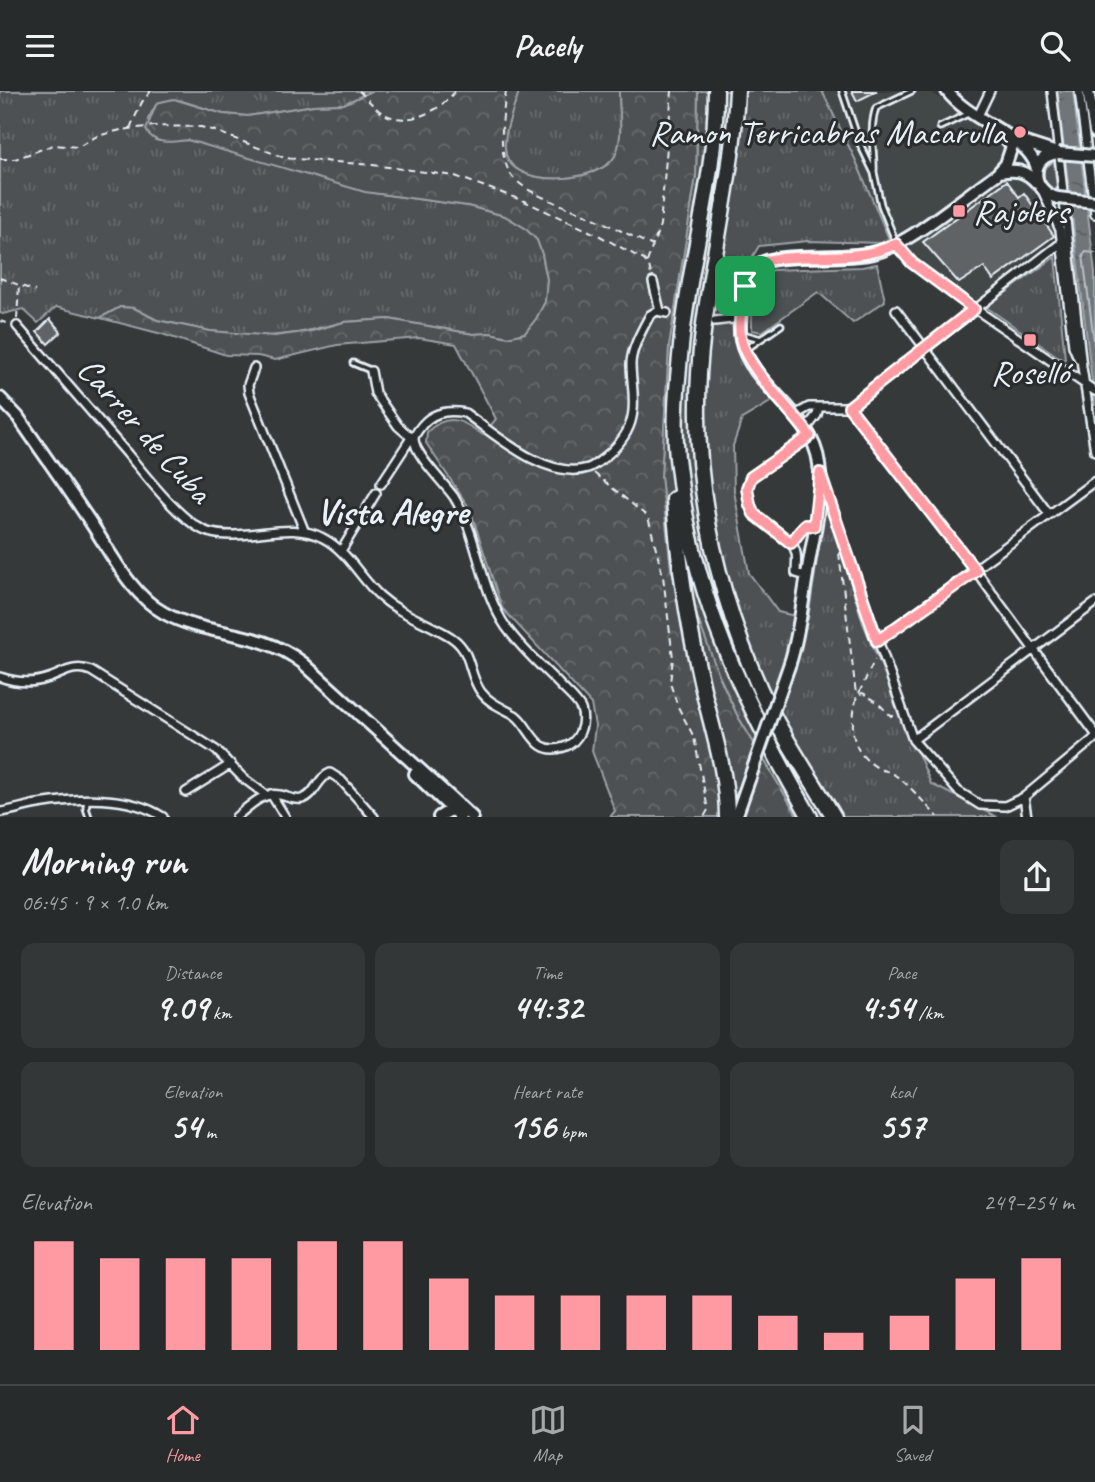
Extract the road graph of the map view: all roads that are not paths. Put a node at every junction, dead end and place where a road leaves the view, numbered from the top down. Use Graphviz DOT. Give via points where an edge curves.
graph roads {
  1 [pos="716,91"];
  2 [pos="737,91"];
  3 [pos="842,91"];
  4 [pos="912,91"];
  5 [pos="947,91"];
  6 [pos="990,91"];
  7 [pos="1052,91"];
  8 [pos="1079,91"];
  9 [pos="1088,91"];
  10 [pos="973,115"];
  11 [pos="940,127"];
  12 [pos="1095,132"];
  13 [pos="1007,136"];
  14 [pos="1095,156"];
  15 [pos="1046,157"];
  16 [pos="1003,168"];
  17 [pos="874,173"];
  18 [pos="1039,186"];
  19 [pos="1095,202"];
  20 [pos="1095,213"];
  21 [pos="1061,243"];
  22 [pos="896,244"];
  23 [pos="653,282"];
  24 [pos="974,309"];
  25 [pos="896,310"];
  26 [pos="740,319"];
  27 [pos="715,321"];
  28 [pos="781,325"];
  29 [pos="17,326"];
  30 [pos="740,334"];
  31 [pos="761,339"];
  32 [pos="925,349"];
  33 [pos="745,351"];
  34 [pos="353,363"];
  35 [pos="254,367"];
  36 [pos="1082,367"];
  37 [pos="371,371"];
  38 [pos="1091,388"];
  39 [pos="0,398"];
  40 [pos="819,407"];
  41 [pos="849,407"];
  42 [pos="795,415"];
  43 [pos="808,432"];
  44 [pos="412,439"];
  45 [pos="1095,451"];
  46 [pos="677,456"];
  47 [pos="820,473"];
  48 [pos="1095,481"];
  49 [pos="381,484"];
  50 [pos="376,493"];
  51 [pos="1049,514"];
  52 [pos="814,526"];
  53 [pos="304,530"];
  54 [pos="791,543"];
  55 [pos="341,551"];
  56 [pos="976,571"];
  57 [pos="806,576"];
  58 [pos="1095,603"];
  59 [pos="877,641"];
  60 [pos="1032,650"];
  61 [pos="0,677"];
  62 [pos="376,731"];
  63 [pos="1095,733"];
  64 [pos="1095,738"];
  65 [pos="913,740"];
  66 [pos="230,764"];
  67 [pos="434,791"];
  68 [pos="186,792"];
  69 [pos="268,794"];
  70 [pos="1024,797"];
  71 [pos="88,801"];
  72 [pos="0,813"];
  73 [pos="456,813"];
  74 [pos="12,814"];
  75 [pos="89,817"];
  76 [pos="163,817"];
  77 [pos="236,817"];
  78 [pos="285,817"];
  79 [pos="374,817"];
  80 [pos="437,817"];
  81 [pos="471,817"];
  82 [pos="727,817"];
  83 [pos="736,817"];
  84 [pos="810,817"];
  85 [pos="834,817"];
  86 [pos="1027,817"];
  1 -- 46 [label="highway" via="714,143 682,334"];
  2 -- 85 [label="highway" via="730,173 699,373 701,487 724,596 761,691"];
  3 -- 17 [label="lane"];
  4 -- 17 [label="lane" via="876,108 871,123"];
  5 -- 10 [label="main road"];
  6 -- 10 [label="street"];
  7 -- 36 [label="street"];
  8 -- 20 [label="street"];
  9 -- 12 [label="main road"];
  10 -- 11 [label="lane"];
  10 -- 13 [label="main road"];
  13 -- 15 [label="main road"];
  13 -- 15 [label="main road"];
  13 -- 16 [label="main road" via="1012,152"];
  14 -- 15 [label="main road, bridge"];
  15 -- 16 [label="main road"];
  15 -- 18 [label="main road"];
  16 -- 18 [label="main road" via="1029,174"];
  16 -- 22 [label="main road"];
  17 -- 22 [label="lane"];
  18 -- 19 [label="main road, bridge" via="1058,198"];
  18 -- 21 [label="street" via="1058,223"];
  21 -- 24 [label="street"];
  21 -- 36 [label="street" via="1073,347"];
  22 -- 24 [label="street" via="912,263"];
  22 -- 26 [label="main road" via="864,255 775,259 758,264 747,279"];
  23 -- 44 [label="street" via="664,312 650,315 631,361 632,419 614,450 588,468 544,464 454,411 426,418"];
  24 -- 32 [label="street"];
  24 -- 38 [label="street"];
  25 -- 32 [label="street"];
  26 -- 27 [label="street"];
  26 -- 30 [label="main road"];
  28 -- 31 [label="lane"];
  29 -- 53 [label="street, Carrer de Cuba" via="192,524 225,535"];
  30 -- 31 [label="lane"];
  30 -- 33 [label="main road"];
  31 -- 33 [label="lane"];
  32 -- 41 [label="street"];
  32 -- 51 [label="street"];
  33 -- 42 [label="main road"];
  34 -- 37 [label="lane"];
  35 -- 53 [label="street" via="249,393"];
  36 -- 38 [label="street"];
  37 -- 44 [label="street" via="375,393"];
  38 -- 45 [label="street"];
  39 -- 62 [label="main road" via="148,602 178,619 284,649"];
  40 -- 41 [label="street"];
  40 -- 42 [label="street"];
  40 -- 43 [label="street"];
  41 -- 56 [label="street"];
  42 -- 43 [label="main road"];
  43 -- 47 [label="main road"];
  43 -- 54 [label="street" via="751,477 747,488 754,514"];
  44 -- 49 [label="street"];
  44 -- 55 [label="street" via="463,514 495,609 527,652 580,706 584,720 572,744 553,749 535,742 516,716 483,695 466,650 458,642 383,599"];
  46 -- 82 [label="highway" via="677,542 724,777"];
  46 -- 84 [label="highway" via="684,511 711,617 743,694"];
  47 -- 52 [label="main road"];
  47 -- 59 [label="street"];
  48 -- 51 [label="street"];
  50 -- 55 [label="street"];
  51 -- 56 [label="street"];
  52 -- 54 [label="street" via="805,525"];
  52 -- 57 [label="main road"];
  53 -- 55 [label="street"];
  54 -- 57 [label="street" via="796,549 796,573"];
  56 -- 59 [label="street"];
  56 -- 60 [label="street"];
  57 -- 83 [label="main road, bridge" via="790,663"];
  58 -- 60 [label="street"];
  59 -- 65 [label="street"];
  60 -- 63 [label="street"];
  60 -- 65 [label="street"];
  61 -- 66 [label="street" via="22,683 83,668 170,719"];
  62 -- 67 [label="main road"];
  62 -- 81 [label="main road"];
  64 -- 70 [label="street"];
  65 -- 70 [label="street" via="958,791 980,804 1004,806"];
  66 -- 68 [label="street"];
  66 -- 69 [label="street"];
  67 -- 73 [label="main road"];
  67 -- 80 [label="main road"];
  69 -- 77 [label="street"];
  69 -- 78 [label="street"];
  69 -- 79 [label="street" via="303,799 330,773"];
  70 -- 86 [label="street"];
  71 -- 74 [label="street" via="41,804"];
  71 -- 75 [label="lane"];
  71 -- 76 [label="street" via="132,803"];
  72 -- 74 [label="street"];
  73 -- 80 [label="main road"];
  73 -- 81 [label="main road"];
}
